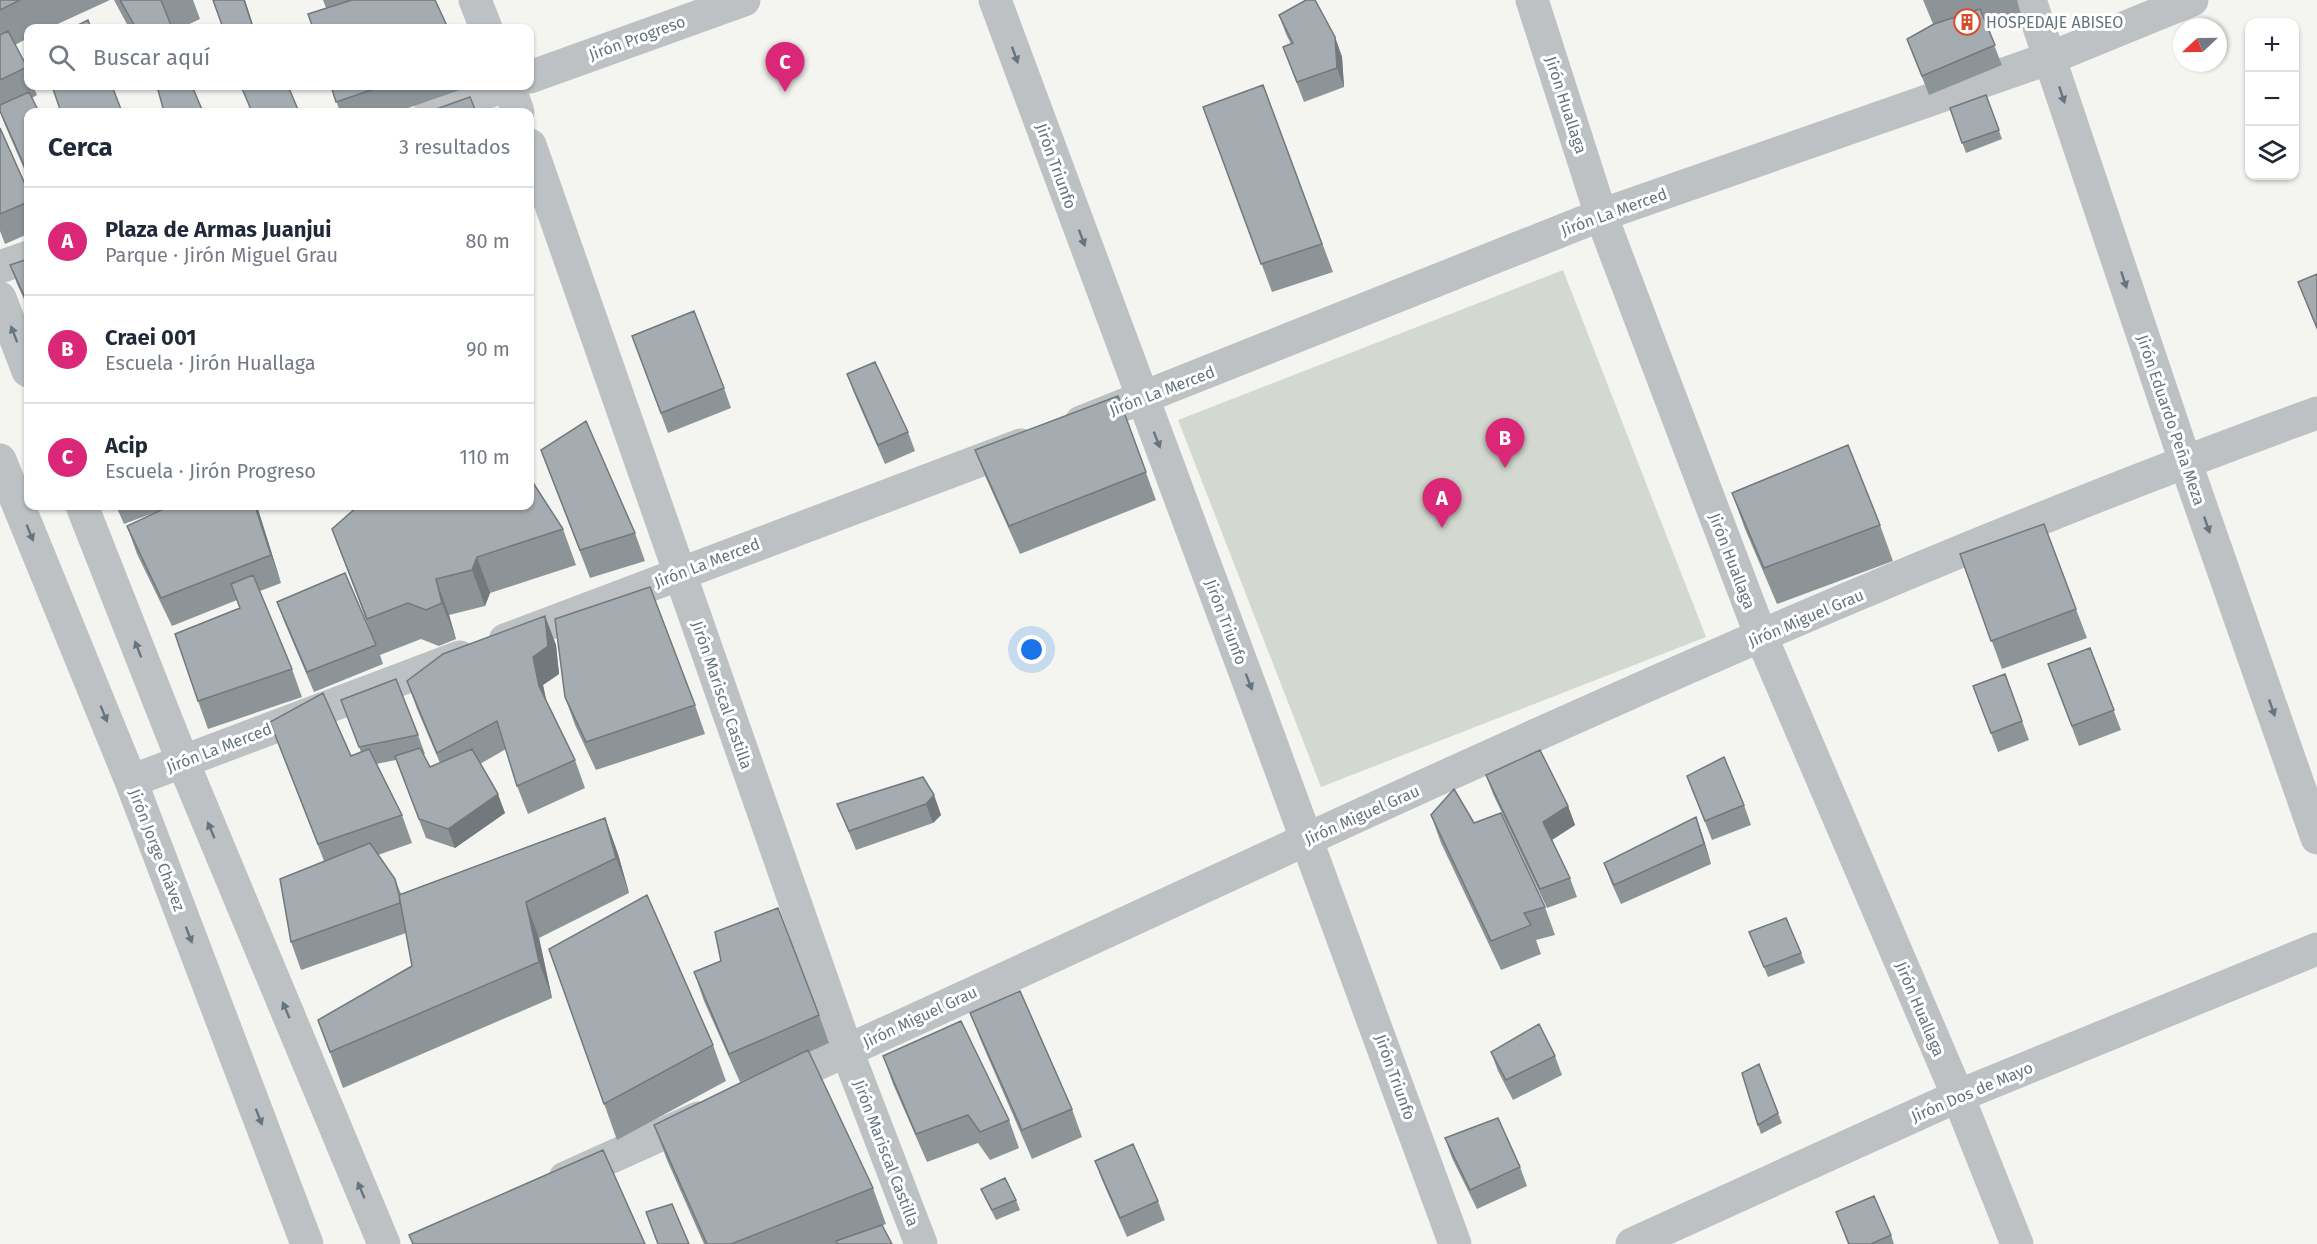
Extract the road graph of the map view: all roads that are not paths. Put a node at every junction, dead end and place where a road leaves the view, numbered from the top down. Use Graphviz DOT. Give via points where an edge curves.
graph roads {
  1 [pos="475,0"];
  2 [pos="744,0"];
  3 [pos="995,0"];
  4 [pos="1532,0"];
  5 [pos="2030,0"];
  6 [pos="2192,0"];
  7 [pos="484,24"];
  8 [pos="2050,58"];
  9 [pos="534,76"];
  10 [pos="495,90"];
  11 [pos="509,90"];
  12 [pos="442,108"];
  13 [pos="516,108"];
  14 [pos="534,156"];
  15 [pos="1601,215"];
  16 [pos="24,258"];
  17 [pos="0,267"];
  18 [pos="0,298"];
  19 [pos="24,361"];
  20 [pos="1142,399"];
  21 [pos="2317,413"];
  22 [pos="0,460"];
  23 [pos="2185,461"];
  24 [pos="84,510"];
  25 [pos="680,574"];
  26 [pos="1761,636"];
  27 [pos="183,762"];
  28 [pos="131,781"];
  29 [pos="1309,838"];
  30 [pos="2317,838"];
  31 [pos="2317,949"];
  32 [pos="847,1051"];
  33 [pos="1958,1096"];
  34 [pos="537,1191"];
  35 [pos="307,1244"];
  36 [pos="384,1244"];
  37 [pos="921,1244"];
  38 [pos="1455,1244"];
  39 [pos="1632,1244"];
  40 [pos="2017,1244"];
  1 -- 7 [label="street"];
  2 -- 9 [label="street, Jirón Progreso"];
  3 -- 20 [label="street, Jirón Triunfo, one-way"];
  4 -- 15 [label="street, Jirón Huallaga"];
  5 -- 8 [label="street, Jirón Eduardo Peña Meza"];
  6 -- 8 [label="street, Jirón La Merced"];
  8 -- 15 [label="street, Jirón La Merced"];
  8 -- 23 [label="street, Jirón Eduardo Peña Meza, one-way"];
  10 -- 12 [label="street"];
  11 -- 13 [label="street"];
  14 -- 25 [label="street, Jirón Mariscal Castilla"];
  15 -- 20 [label="street, Jirón La Merced"];
  15 -- 26 [label="street, Jirón Huallaga"];
  16 -- 17 [label="street"];
  19 -- 18 [label="street, one-way"];
  20 -- 25 [label="street, Jirón La Merced"];
  20 -- 29 [label="street, Jirón Triunfo, one-way"];
  21 -- 23 [label="street, Jirón Miguel Grau"];
  22 -- 28 [label="street, Jirón Jorge Chávez, one-way"];
  23 -- 26 [label="street, Jirón Miguel Grau"];
  23 -- 30 [label="street, Jirón Eduardo Peña Meza, one-way"];
  27 -- 24 [label="street, one-way"];
  25 -- 27 [label="street, Jirón La Merced"];
  25 -- 32 [label="street, Jirón Mariscal Castilla"];
  26 -- 29 [label="street, Jirón Miguel Grau"];
  26 -- 33 [label="street, Jirón Huallaga"];
  27 -- 28 [label="street, Jirón La Merced"];
  36 -- 27 [label="street, one-way"];
  28 -- 35 [label="street, Jirón Jorge Chávez, one-way"];
  29 -- 32 [label="street, Jirón Miguel Grau"];
  29 -- 38 [label="street, Jirón Triunfo"];
  31 -- 33 [label="street, Jirón Dos de Mayo"];
  32 -- 34 [label="street, Jirón Miguel Grau"];
  32 -- 37 [label="street, Jirón Mariscal Castilla"];
  33 -- 39 [label="street, Jirón Dos de Mayo"];
  33 -- 40 [label="street, Jirón Huallaga"];
}
